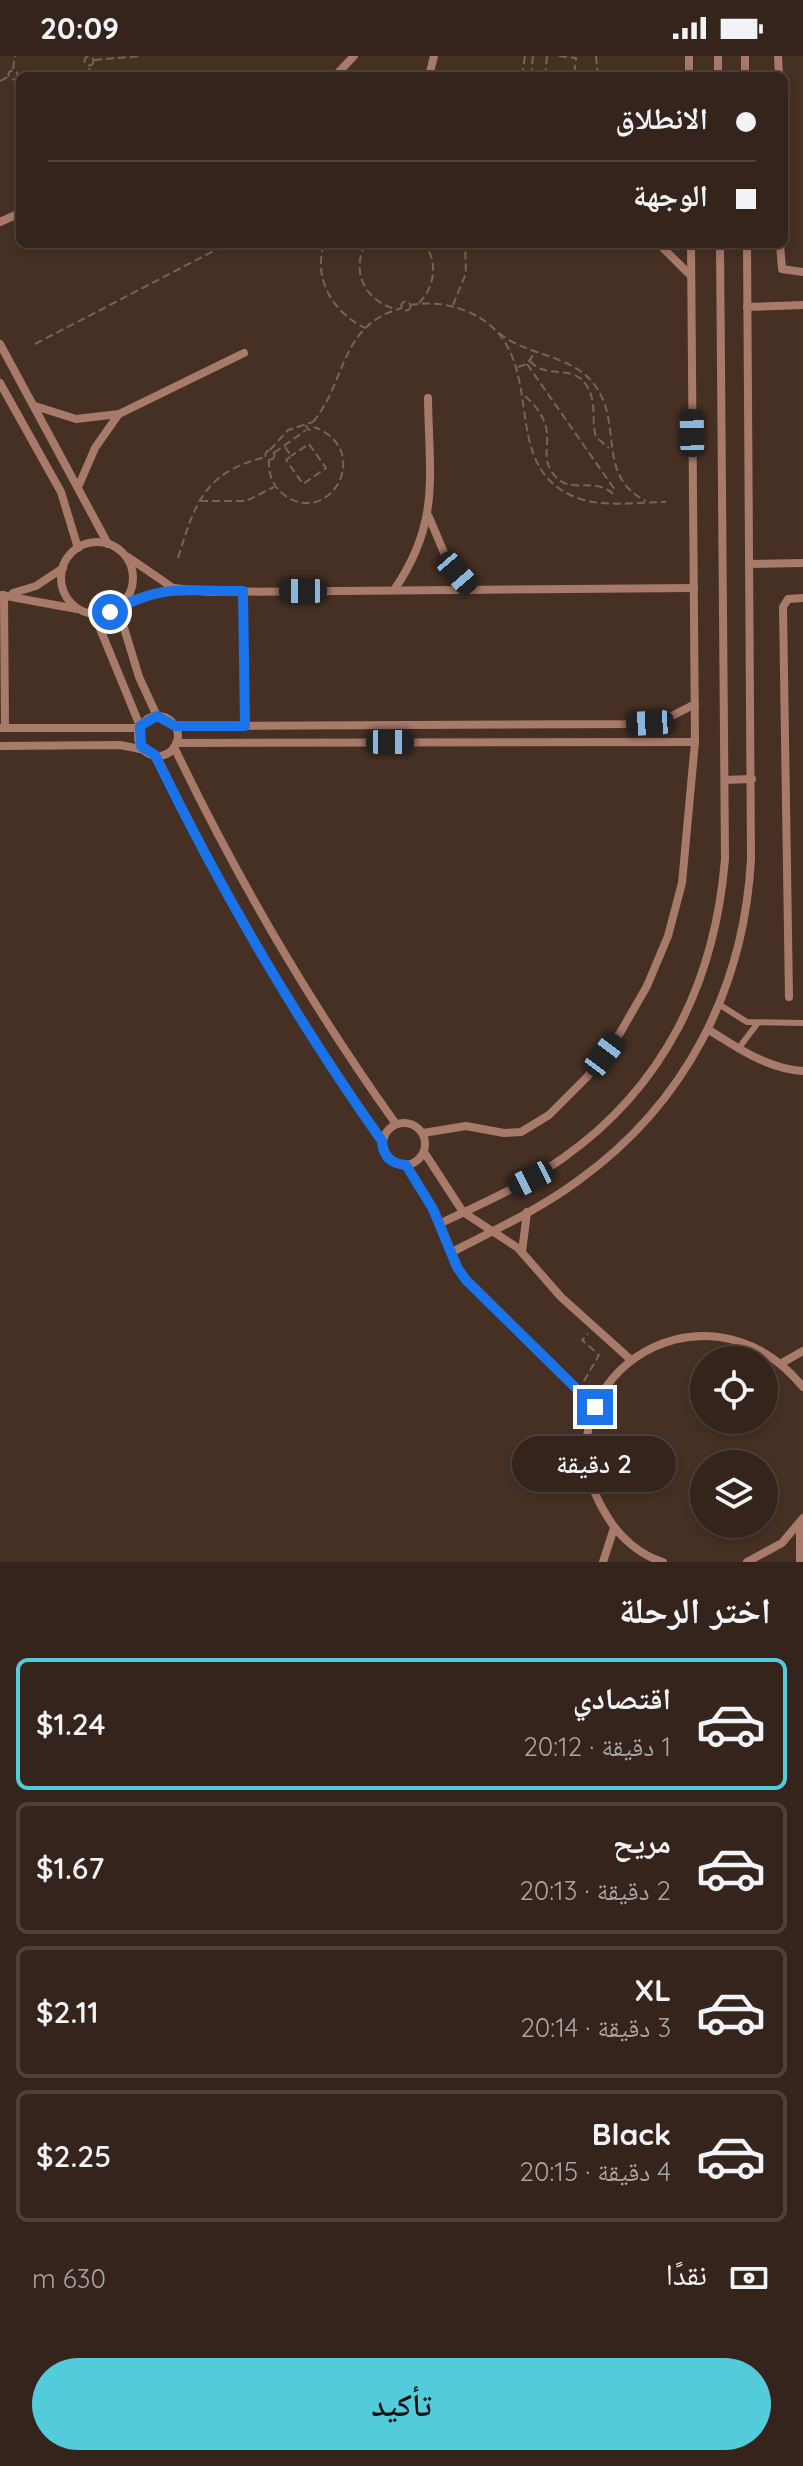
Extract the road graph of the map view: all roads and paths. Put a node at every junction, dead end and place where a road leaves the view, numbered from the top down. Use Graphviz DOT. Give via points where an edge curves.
graph roads {
  1 [pos="15,56"];
  2 [pos="88,56"];
  3 [pos="141,56"];
  4 [pos="354,56"];
  5 [pos="559,56"];
  6 [pos="94,60"];
  7 [pos="90,66"];
  8 [pos="13,70"];
  9 [pos="16,72"];
  10 [pos="89,72"];
  11 [pos="339,72"];
  12 [pos="574,72"];
  13 [pos="16,76"];
  14 [pos="9,77"];
  15 [pos="15,79"];
  16 [pos="0,81"];
  17 [pos="219,248"];
  18 [pos="323,248"];
  19 [pos="363,248"];
  20 [pos="426,248"];
  21 [pos="465,248"];
  22 [pos="663,248"];
  23 [pos="691,248"];
  24 [pos="720,248"];
  25 [pos="747,248"];
  26 [pos="780,248"];
  27 [pos="803,272"];
  28 [pos="691,276"];
  29 [pos="418,303"];
  30 [pos="410,305"];
  31 [pos="803,305"];
  32 [pos="452,306"];
  33 [pos="747,307"];
  34 [pos="402,308"];
  35 [pos="396,309"];
  36 [pos="365,328"];
  37 [pos="494,328"];
  38 [pos="0,344"];
  39 [pos="35,344"];
  40 [pos="244,353"];
  41 [pos="534,353"];
  42 [pos="528,363"];
  43 [pos="518,367"];
  44 [pos="0,383"];
  45 [pos="523,394"];
  46 [pos="428,398"];
  47 [pos="35,406"];
  48 [pos="119,414"];
  49 [pos="313,422"];
  50 [pos="306,427"];
  51 [pos="314,427"];
  52 [pos="285,447"];
  53 [pos="610,448"];
  54 [pos="272,452"];
  55 [pos="291,456"];
  56 [pos="267,458"];
  57 [pos="79,485"];
  58 [pos="624,485"];
  59 [pos="275,486"];
  60 [pos="615,490"];
  61 [pos="613,494"];
  62 [pos="197,500"];
  63 [pos="613,502"];
  64 [pos="647,502"];
  65 [pos="666,502"];
  66 [pos="429,516"];
  67 [pos="108,544"];
  68 [pos="78,548"];
  69 [pos="121,551"];
  70 [pos="178,558"];
  71 [pos="803,563"];
  72 [pos="750,564"];
  73 [pos="63,568"];
  74 [pos="174,588"];
  75 [pos="694,588"];
  76 [pos="394,590"];
  77 [pos="472,590"];
  78 [pos="243,591"];
  79 [pos="2,595"];
  80 [pos="803,598"];
  81 [pos="121,605"];
  82 [pos="82,610"];
  83 [pos="94,614"];
  84 [pos="695,704"];
  85 [pos="157,716"];
  86 [pos="175,726"];
  87 [pos="245,726"];
  88 [pos="140,727"];
  89 [pos="2,728"];
  90 [pos="695,742"];
  91 [pos="175,745"];
  92 [pos="0,746"];
  93 [pos="145,750"];
  94 [pos="155,755"];
  95 [pos="752,779"];
  96 [pos="725,780"];
  97 [pos="789,997"];
  98 [pos="720,1005"];
  99 [pos="803,1023"];
  100 [pos="757,1024"];
  101 [pos="709,1030"];
  102 [pos="738,1049"];
  103 [pos="803,1071"];
  104 [pos="396,1124"];
  105 [pos="423,1133"];
  106 [pos="382,1141"];
  107 [pos="424,1152"];
  108 [pos="406,1165"];
  109 [pos="463,1212"];
  110 [pos="527,1212"];
  111 [pos="439,1224"];
  112 [pos="493,1231"];
  113 [pos="452,1252"];
  114 [pos="522,1252"];
  115 [pos="593,1328"];
  116 [pos="803,1351"];
  117 [pos="631,1360"];
  118 [pos="782,1363"];
  119 [pos="581,1382"];
  120 [pos="803,1387"];
  121 [pos="595,1407"];
  122 [pos="801,1521"];
  123 [pos="614,1528"];
  124 [pos="603,1562"];
  125 [pos="663,1562"];
  126 [pos="747,1562"];
  127 [pos="800,1562"];
  1 -- 8 [label="path"];
  2 -- 6 [label="path"];
  2 -- 7 [label="path" via="84,62"];
  3 -- 6 [label="path"];
  4 -- 11 [label="street"];
  5 -- 12 [label="path" via="576,58"];
  6 -- 7 [label="path"];
  7 -- 10 [label="path"];
  8 -- 9 [label="path"];
  8 -- 14 [label="path"];
  13 -- 15 [label="path"];
  14 -- 15 [label="path"];
  14 -- 16 [label="path"];
  17 -- 39 [label="path"];
  18 -- 36 [label="path" via="321,267 329,297"];
  19 -- 35 [label="path" via="359,259 363,286"];
  20 -- 29 [label="path" via="434,272"];
  21 -- 32 [label="path" via="466,273"];
  22 -- 28 [label="street"];
  23 -- 28 [label="street"];
  24 -- 96 [label="street"];
  25 -- 33 [label="street"];
  26 -- 27 [label="street" via="782,269"];
  28 -- 75 [label="street"];
  29 -- 30 [label="path"];
  29 -- 32 [label="path"];
  30 -- 34 [label="path"];
  30 -- 34 [label="path" via="404,301"];
  31 -- 33 [label="street"];
  32 -- 37 [label="path"];
  33 -- 72 [label="street"];
  34 -- 35 [label="path"];
  35 -- 36 [label="path"];
  36 -- 49 [label="path" via="351,344 330,397"];
  37 -- 41 [label="path"];
  37 -- 43 [label="path"];
  38 -- 47 [label="street"];
  40 -- 48 [label="street"];
  41 -- 42 [label="path"];
  41 -- 53 [label="path" via="569,363 593,382 607,409"];
  42 -- 43 [label="path"];
  42 -- 53 [label="path" via="585,381 594,402 596,437"];
  42 -- 60 [label="path"];
  43 -- 45 [label="path"];
  44 -- 68 [label="street" via="61,492"];
  45 -- 61 [label="path" via="545,418 553,474 565,483 597,485"];
  45 -- 63 [label="path" via="528,441 545,475 576,497"];
  46 -- 66 [label="street"];
  47 -- 48 [label="street" via="76,419"];
  47 -- 57 [label="street"];
  48 -- 57 [label="street" via="95,448"];
  49 -- 50 [label="path"];
  49 -- 51 [label="path"];
  50 -- 51 [label="path"];
  50 -- 52 [label="path"];
  50 -- 54 [label="path" via="288,430"];
  51 -- 59 [label="path" via="340,447 341,481 326,497 304,503"];
  52 -- 54 [label="path"];
  52 -- 55 [label="path"];
  53 -- 58 [label="path"];
  54 -- 56 [label="path"];
  54 -- 56 [label="path" via="266,452"];
  55 -- 55 [label="path" via="286,460 303,484 326,468 309,444"];
  56 -- 59 [label="path"];
  56 -- 62 [label="path" via="220,476"];
  57 -- 67 [label="street"];
  58 -- 60 [label="path"];
  58 -- 64 [label="path"];
  59 -- 62 [label="path" via="246,501"];
  60 -- 61 [label="path"];
  61 -- 63 [label="path"];
  62 -- 70 [label="path"];
  63 -- 64 [label="path"];
  64 -- 65 [label="path"];
  66 -- 76 [label="street" via="416,555"];
  66 -- 77 [label="street" via="445,555"];
  67 -- 68 [label="street"];
  67 -- 69 [label="street"];
  68 -- 73 [label="street"];
  69 -- 74 [label="street"];
  69 -- 81 [label="street" via="132,570 131,592"];
  71 -- 72 [label="street"];
  72 -- 95 [label="street"];
  73 -- 79 [label="street" via="36,586"];
  73 -- 82 [label="street" via="67,597"];
  74 -- 78 [label="street"];
  74 -- 81 [label="street"];
  75 -- 77 [label="street"];
  75 -- 84 [label="street"];
  76 -- 77 [label="street"];
  76 -- 78 [label="street"];
  78 -- 87 [label="street"];
  79 -- 82 [label="street"];
  79 -- 89 [label="street"];
  80 -- 97 [label="street" via="788,599 783,607"];
  81 -- 83 [label="street"];
  81 -- 85 [label="street" via="129,649"];
  82 -- 83 [label="street"];
  83 -- 88 [label="street"];
  84 -- 87 [label="street" via="650,723"];
  84 -- 90 [label="street"];
  85 -- 86 [label="street"];
  85 -- 88 [label="street"];
  86 -- 87 [label="street"];
  86 -- 91 [label="street"];
  88 -- 89 [label="street"];
  88 -- 93 [label="street" via="138,740"];
  90 -- 91 [label="street"];
  90 -- 105 [label="street" via="682,883 668,936 620,1033 587,1077 536,1126 504,1133 466,1126"];
  91 -- 94 [label="street"];
  91 -- 104 [label="street" via="229,859 283,955"];
  92 -- 93 [label="street" via="120,745"];
  93 -- 94 [label="street"];
  94 -- 106 [label="street" via="276,982"];
  95 -- 96 [label="street"];
  95 -- 98 [label="street" via="749,903 735,967"];
  96 -- 109 [label="street" via="725,859 717,929 700,986 667,1048 593,1134 531,1179"];
  98 -- 100 [label="lane"];
  98 -- 101 [label="street"];
  99 -- 100 [label="lane"];
  100 -- 102 [label="lane"];
  101 -- 102 [label="street"];
  101 -- 110 [label="street" via="691,1063 641,1126 580,1180"];
  102 -- 103 [label="street" via="769,1064"];
  104 -- 105 [label="street" via="415,1126"];
  104 -- 106 [label="street"];
  105 -- 107 [label="street"];
  106 -- 108 [label="street" via="391,1161"];
  107 -- 108 [label="street"];
  107 -- 109 [label="street"];
  108 -- 111 [label="street"];
  109 -- 111 [label="street"];
  109 -- 112 [label="street"];
  110 -- 112 [label="street"];
  110 -- 114 [label="street"];
  111 -- 113 [label="street"];
  112 -- 113 [label="street"];
  112 -- 114 [label="street"];
  113 -- 121 [label="street" via="466,1280"];
  114 -- 115 [label="street"];
  115 -- 117 [label="street"];
  115 -- 119 [label="path" via="582,1340 599,1358"];
  116 -- 118 [label="street"];
  117 -- 118 [label="street" via="680,1337 707,1335 734,1338"];
  117 -- 121 [label="street"];
  118 -- 120 [label="street"];
  121 -- 123 [label="street" via="587,1438 588,1470 597,1501"];
  122 -- 126 [label="street" via="782,1543"];
  122 -- 127 [label="street"];
  123 -- 124 [label="street"];
  123 -- 125 [label="street"];
}
